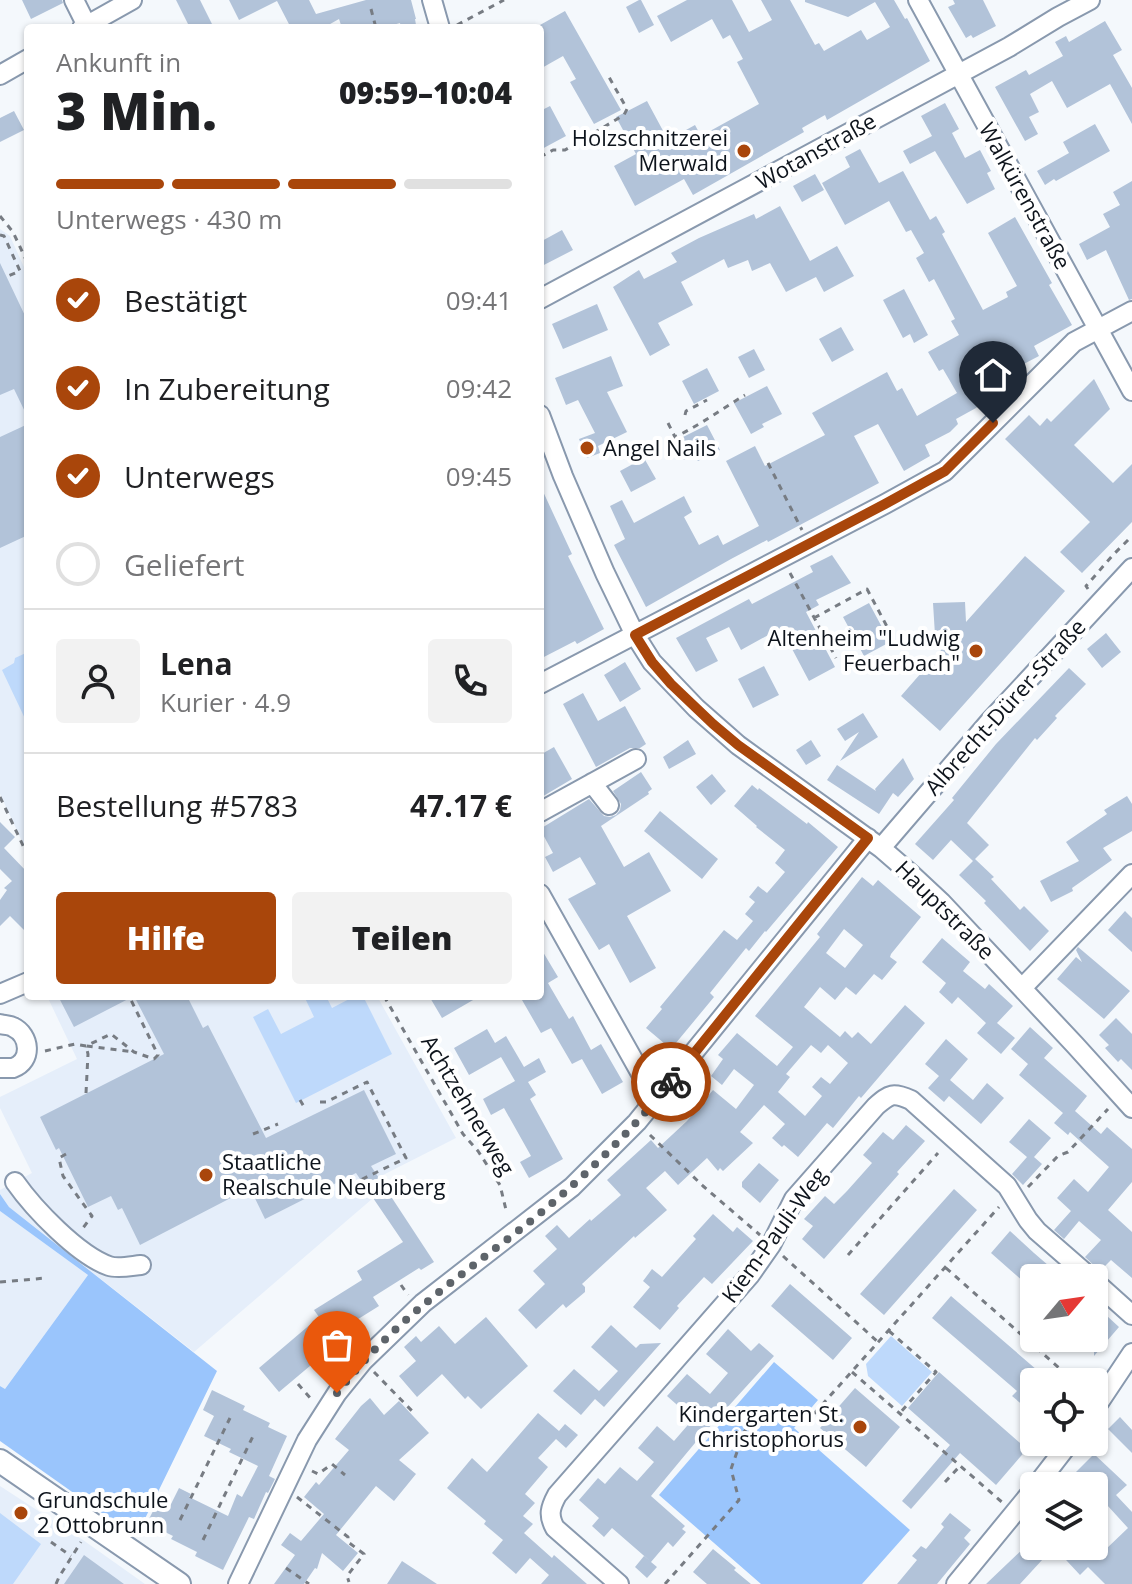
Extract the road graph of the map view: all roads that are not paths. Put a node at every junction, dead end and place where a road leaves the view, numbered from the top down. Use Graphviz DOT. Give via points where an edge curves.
graph roads {
  1 [pos="74,0"];
  2 [pos="132,0"];
  3 [pos="432,0"];
  4 [pos="918,0"];
  5 [pos="1090,0"];
  6 [pos="85,24"];
  7 [pos="91,24"];
  8 [pos="448,24"];
  9 [pos="24,61"];
  10 [pos="958,74"];
  11 [pos="0,75"];
  12 [pos="544,297"];
  13 [pos="1132,311"];
  14 [pos="1098,330"];
  15 [pos="1132,391"];
  16 [pos="544,425"];
  17 [pos="1132,568"];
  18 [pos="635,635"];
  19 [pos="544,682"];
  20 [pos="636,759"];
  21 [pos="592,783"];
  22 [pos="609,805"];
  23 [pos="544,810"];
  24 [pos="874,843"];
  25 [pos="1132,874"];
  26 [pos="544,901"];
  27 [pos="24,984"];
  28 [pos="1022,988"];
  29 [pos="0,993"];
  30 [pos="0,1024"];
  31 [pos="0,1068"];
  32 [pos="661,1095"];
  33 [pos="1123,1105"];
  34 [pos="15,1182"];
  35 [pos="1074,1264"];
  36 [pos="141,1265"];
  37 [pos="1108,1294"];
  38 [pos="1132,1315"];
  39 [pos="1132,1353"];
  40 [pos="1108,1389"];
  41 [pos="1059,1456"];
  42 [pos="0,1461"];
  43 [pos="1047,1472"];
  44 [pos="1020,1505"];
  45 [pos="179,1584"];
  46 [pos="238,1584"];
  47 [pos="619,1584"];
  48 [pos="956,1584"];
  1 -- 6 [label="street"];
  2 -- 7 [label="street"];
  3 -- 8 [label="street"];
  4 -- 10 [label="street, Walkürenstraße"];
  5 -- 10 [label="street, Wotanstraße"];
  9 -- 11 [label="street"];
  10 -- 12 [label="street, Wotanstraße"];
  10 -- 14 [label="street, Walkürenstraße"];
  13 -- 14 [label="street"];
  14 -- 15 [label="street, Walkürenstraße"];
  14 -- 18 [label="street" via="1074,342 945,471"];
  16 -- 18 [label="street, Hauptstraße"];
  17 -- 24 [label="street, Albrecht-Dürer-Straße"];
  18 -- 19 [label="street"];
  18 -- 24 [label="street, Hauptstraße" via="661,673 713,724"];
  20 -- 21 [label="street"];
  21 -- 22 [label="street"];
  21 -- 23 [label="street"];
  24 -- 28 [label="street, Hauptstraße" via="941,902"];
  24 -- 32 [label="street, Albrecht-Dürer-Straße"];
  25 -- 28 [label="street"];
  26 -- 32 [label="street" via="644,1079"];
  27 -- 29 [label="street"];
  28 -- 33 [label="street, Hauptstraße"];
  30 -- 31 [label="street" via="12,1026 28,1045 22,1061"];
  32 -- 46 [label="street, Albrecht-Dürer-Straße" via="572,1187 423,1303 363,1361 307,1440"];
  34 -- 36 [label="street" via="89,1255 111,1267"];
  35 -- 47 [label="street, Kiem-Pauli-Weg" via="1037,1231 1007,1186 911,1100 888,1096 794,1199 750,1275 557,1495 550,1518 555,1528"];
  37 -- 38 [label="street, Kiem-Pauli-Weg"];
  39 -- 40 [label="street"];
  41 -- 43 [label="street"];
  42 -- 45 [label="main road"];
  44 -- 48 [label="street"];
}
